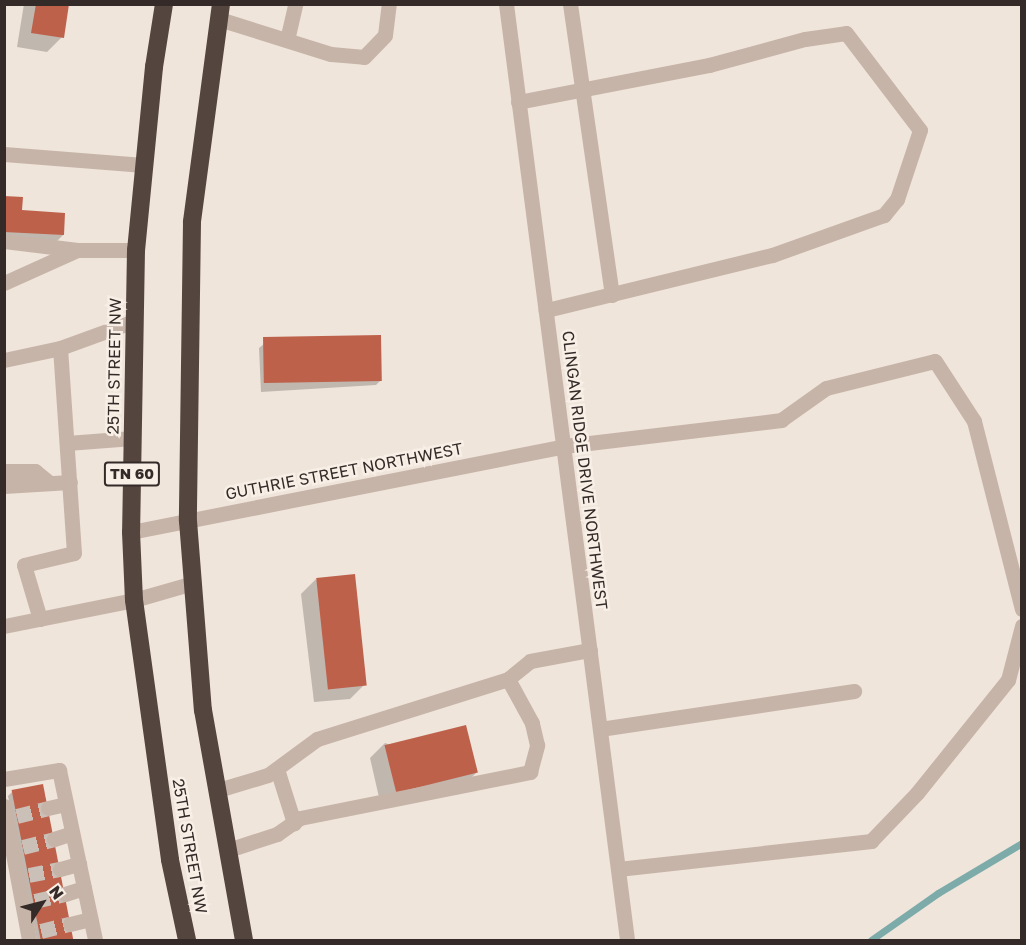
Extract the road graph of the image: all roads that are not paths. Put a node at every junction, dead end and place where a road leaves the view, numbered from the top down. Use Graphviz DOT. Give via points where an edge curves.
graph roads {
  1 [pos="164,4"];
  2 [pos="295,4"];
  3 [pos="389,4"];
  4 [pos="506,4"];
  5 [pos="570,4"];
  6 [pos="220,12"];
  7 [pos="287,40"];
  8 [pos="580,90"];
  9 [pos="518,102"];
  10 [pos="4,154"];
  11 [pos="144,165"];
  12 [pos="4,241"];
  13 [pos="77,250"];
  14 [pos="135,250"];
  15 [pos="4,283"];
  16 [pos="612,295"];
  17 [pos="546,310"];
  18 [pos="134,321"];
  19 [pos="60,348"];
  20 [pos="4,360"];
  21 [pos="133,438"];
  22 [pos="67,443"];
  23 [pos="564,446"];
  24 [pos="4,471"];
  25 [pos="70,482"];
  26 [pos="50,483"];
  27 [pos="4,486"];
  28 [pos="189,521"];
  29 [pos="131,532"];
  30 [pos="193,583"];
  31 [pos="134,600"];
  32 [pos="1022,609"];
  33 [pos="40,619"];
  34 [pos="4,626"];
  35 [pos="1022,627"];
  36 [pos="590,650"];
  37 [pos="508,678"];
  38 [pos="854,691"];
  39 [pos="600,729"];
  40 [pos="277,769"];
  41 [pos="4,779"];
  42 [pos="218,790"];
  43 [pos="66,804"];
  44 [pos="48,808"];
  45 [pos="10,814"];
  46 [pos="294,823"];
  47 [pos="72,833"];
  48 [pos="54,839"];
  49 [pos="228,850"];
  50 [pos="79,864"];
  51 [pos="60,868"];
  52 [pos="618,869"];
  53 [pos="84,888"];
  54 [pos="65,894"];
  55 [pos="90,919"];
  56 [pos="70,924"];
  57 [pos="32,935"];
  58 [pos="95,940"];
  59 [pos="188,940"];
  60 [pos="244,940"];
  61 [pos="627,940"];
  1 -- 11 [label="highway, 25TH STREET NW / TN 60"];
  2 -- 7 [label="street"];
  3 -- 7 [label="street" via="385,35 364,57 331,54"];
  4 -- 9 [label="street, CLINGAN RIDGE DRIVE NORTHWEST"];
  5 -- 8 [label="street"];
  6 -- 7 [label="street"];
  6 -- 28 [label="highway" via="192,222"];
  8 -- 9 [label="street"];
  8 -- 16 [label="street"];
  8 -- 16 [label="street" via="846,33 920,130 897,199 884,215 772,255"];
  9 -- 17 [label="street, CLINGAN RIDGE DRIVE NORTHWEST"];
  10 -- 11 [label="street"];
  11 -- 14 [label="highway, 25TH STREET NW / TN 60"];
  12 -- 13 [label="street"];
  13 -- 14 [label="street"];
  13 -- 15 [label="street"];
  14 -- 18 [label="highway, 25TH STREET NW / TN 60"];
  16 -- 17 [label="street"];
  17 -- 23 [label="street, CLINGAN RIDGE DRIVE NORTHWEST"];
  18 -- 19 [label="street"];
  18 -- 21 [label="highway, 25TH STREET NW / TN 60"];
  19 -- 20 [label="street" via="24,359"];
  19 -- 22 [label="street"];
  21 -- 22 [label="street"];
  21 -- 29 [label="highway, 25TH STREET NW / TN 60"];
  22 -- 25 [label="street"];
  23 -- 28 [label="street, GUTHRIE STREET NORTHWEST"];
  23 -- 32 [label="street, GUTHRIE STREET NORTHWEST" via="782,420 826,388 935,361 974,421"];
  23 -- 36 [label="street, CLINGAN RIDGE DRIVE NORTHWEST"];
  24 -- 26 [label="street" via="35,471"];
  25 -- 26 [label="street"];
  25 -- 33 [label="street" via="74,553 24,565"];
  26 -- 27 [label="street"];
  28 -- 29 [label="street, GUTHRIE STREET NORTHWEST"];
  28 -- 30 [label="highway"];
  29 -- 31 [label="highway, 25TH STREET NW / TN 60"];
  30 -- 31 [label="street"];
  30 -- 42 [label="highway" via="203,710"];
  31 -- 33 [label="street"];
  31 -- 59 [label="highway, 25TH STREET NW / TN 60" via="170,860"];
  33 -- 34 [label="street"];
  35 -- 52 [label="street" via="1008,680 917,793 871,841"];
  36 -- 37 [label="street" via="530,661"];
  36 -- 39 [label="street, CLINGAN RIDGE DRIVE NORTHWEST"];
  37 -- 40 [label="street" via="317,739"];
  37 -- 46 [label="street" via="532,723 537,745 530,772 300,818"];
  38 -- 39 [label="street"];
  39 -- 52 [label="street, CLINGAN RIDGE DRIVE NORTHWEST"];
  40 -- 42 [label="street"];
  40 -- 46 [label="street"];
  41 -- 43 [label="street" via="59,770"];
  42 -- 49 [label="highway"];
  43 -- 44 [label="street"];
  43 -- 47 [label="street"];
  45 -- 57 [label="street"];
  46 -- 49 [label="street" via="277,834"];
  47 -- 48 [label="street"];
  47 -- 50 [label="street"];
  49 -- 60 [label="highway"];
  50 -- 51 [label="street"];
  50 -- 53 [label="street"];
  52 -- 61 [label="street, CLINGAN RIDGE DRIVE NORTHWEST"];
  53 -- 54 [label="street"];
  53 -- 55 [label="street"];
  55 -- 56 [label="street"];
  55 -- 58 [label="street"];
}
